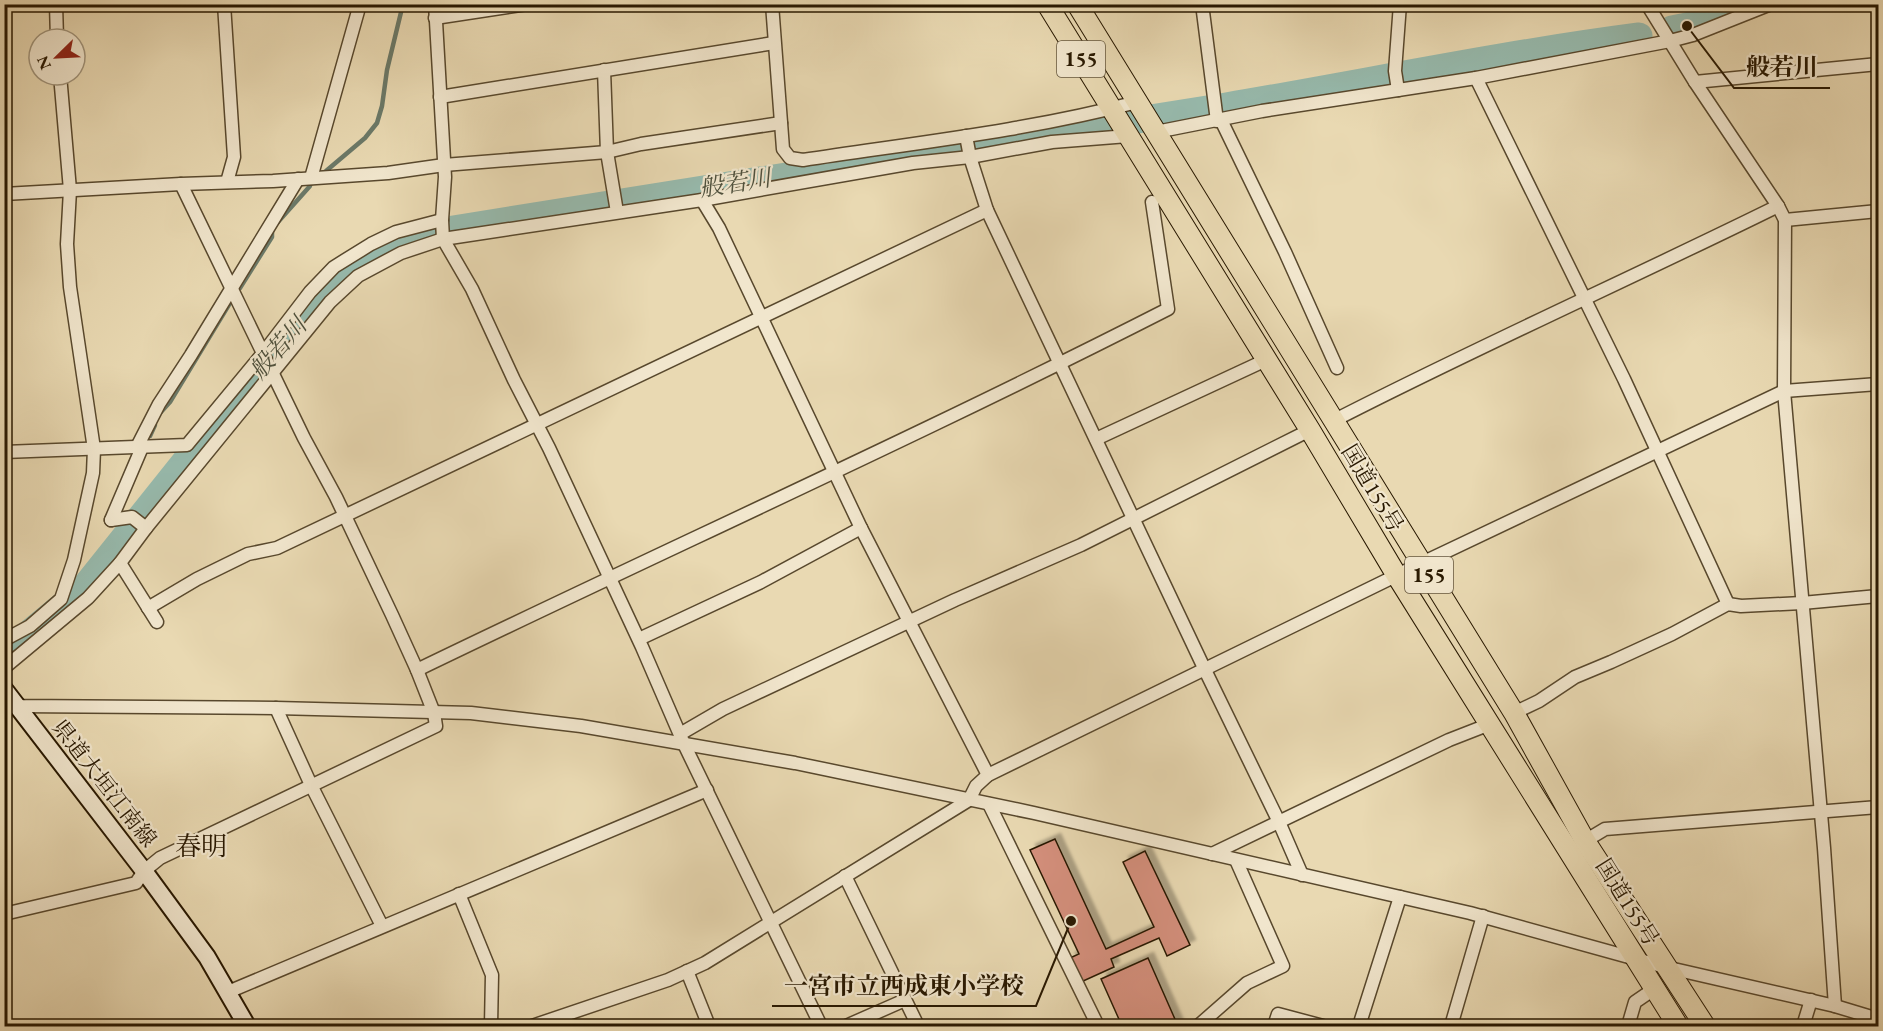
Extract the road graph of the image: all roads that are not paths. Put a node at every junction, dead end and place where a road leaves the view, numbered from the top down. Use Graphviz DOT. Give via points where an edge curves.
graph roads {
  1 [pos="56,4"];
  2 [pos="224,4"];
  3 [pos="360,4"];
  4 [pos="435,4"];
  5 [pos="527,4"];
  6 [pos="772,4"];
  7 [pos="1047,4"];
  8 [pos="1077,4"];
  9 [pos="1202,4"];
  10 [pos="1400,4"];
  11 [pos="1647,4"];
  12 [pos="1771,4"];
  13 [pos="435,18"];
  14 [pos="57,27"];
  15 [pos="1670,41"];
  16 [pos="774,43"];
  17 [pos="1878,64"];
  18 [pos="604,70"];
  19 [pos="1476,78"];
  20 [pos="1695,82"];
  21 [pos="61,87"];
  22 [pos="1397,88"];
  23 [pos="441,96"];
  24 [pos="1146,117"];
  25 [pos="1218,118"];
  26 [pos="1119,122"];
  27 [pos="781,123"];
  28 [pos="967,138"];
  29 [pos="607,152"];
  30 [pos="970,156"];
  31 [pos="444,165"];
  32 [pos="304,179"];
  33 [pos="226,182"];
  34 [pos="181,184"];
  35 [pos="70,190"];
  36 [pos="4,194"];
  37 [pos="702,200"];
  38 [pos="1152,202"];
  39 [pos="1778,206"];
  40 [pos="617,210"];
  41 [pos="987,210"];
  42 [pos="1878,212"];
  43 [pos="1785,220"];
  44 [pos="442,229"];
  45 [pos="231,287"];
  46 [pos="1585,299"];
  47 [pos="762,317"];
  48 [pos="264,354"];
  49 [pos="1266,360"];
  50 [pos="1060,364"];
  51 [pos="1337,368"];
  52 [pos="272,371"];
  53 [pos="1878,384"];
  54 [pos="1784,391"];
  55 [pos="1333,421"];
  56 [pos="537,425"];
  57 [pos="1310,430"];
  58 [pos="1096,439"];
  59 [pos="140,445"];
  60 [pos="94,449"];
  61 [pos="4,452"];
  62 [pos="1658,452"];
  63 [pos="835,472"];
  64 [pos="345,517"];
  65 [pos="1134,518"];
  66 [pos="145,527"];
  67 [pos="861,528"];
  68 [pos="120,563"];
  69 [pos="1422,563"];
  70 [pos="1397,576"];
  71 [pos="610,577"];
  72 [pos="1878,596"];
  73 [pos="1802,603"];
  74 [pos="1728,604"];
  75 [pos="148,608"];
  76 [pos="157,622"];
  77 [pos="908,622"];
  78 [pos="639,639"];
  79 [pos="4,640"];
  80 [pos="4,668"];
  81 [pos="417,670"];
  82 [pos="1205,670"];
  83 [pos="4,689"];
  84 [pos="10,704"];
  85 [pos="276,708"];
  86 [pos="434,713"];
  87 [pos="1514,713"];
  88 [pos="1490,723"];
  89 [pos="682,739"];
  90 [pos="988,775"];
  91 [pos="311,785"];
  92 [pos="707,790"];
  93 [pos="969,800"];
  94 [pos="989,804"];
  95 [pos="1878,807"];
  96 [pos="1821,812"];
  97 [pos="1279,822"];
  98 [pos="1585,841"];
  99 [pos="1212,854"];
  100 [pos="1236,860"];
  101 [pos="144,871"];
  102 [pos="1302,875"];
  103 [pos="845,876"];
  104 [pos="459,894"];
  105 [pos="1400,897"];
  106 [pos="4,914"];
  107 [pos="1483,916"];
  108 [pos="771,922"];
  109 [pos="382,926"];
  110 [pos="1635,959"];
  111 [pos="1665,967"];
  112 [pos="687,971"];
  113 [pos="1654,988"];
  114 [pos="228,992"];
  115 [pos="905,1000"];
  116 [pos="1811,1000"];
  117 [pos="1835,1006"];
  118 [pos="1878,1019"];
  119 [pos="247,1026"];
  120 [pos="491,1026"];
  121 [pos="532,1026"];
  122 [pos="709,1026"];
  123 [pos="821,1026"];
  124 [pos="846,1026"];
  125 [pos="918,1026"];
  126 [pos="1098,1026"];
  127 [pos="1198,1026"];
  128 [pos="1274,1026"];
  129 [pos="1323,1026"];
  130 [pos="1359,1026"];
  131 [pos="1451,1026"];
  132 [pos="1628,1026"];
  133 [pos="1678,1026"];
  134 [pos="1705,1026"];
  135 [pos="1803,1026"];
  1 -- 14 [label="street"];
  2 -- 33 [label="street" via="234,157"];
  3 -- 32 [label="street"];
  4 -- 13 [label="street"];
  5 -- 13 [label="street"];
  6 -- 16 [label="street"];
  7 -- 26 [label="highway, 国道155号 / 155"];
  8 -- 24 [label="highway, 国道155号 / 155"];
  9 -- 25 [label="street"];
  10 -- 22 [label="street"];
  11 -- 15 [label="street"];
  12 -- 15 [label="street"];
  13 -- 23 [label="street"];
  15 -- 19 [label="street"];
  15 -- 20 [label="street"];
  16 -- 18 [label="street"];
  16 -- 27 [label="street"];
  17 -- 20 [label="street"];
  18 -- 23 [label="street"];
  18 -- 29 [label="street"];
  19 -- 22 [label="street"];
  19 -- 46 [label="street"];
  20 -- 39 [label="street"];
  21 -- 35 [label="street"];
  22 -- 25 [label="street"];
  23 -- 31 [label="street"];
  24 -- 25 [label="street"];
  24 -- 26 [label="street"];
  24 -- 55 [label="highway, 国道155号 / 155"];
  25 -- 51 [label="street"];
  26 -- 28 [label="street" via="1062,120"];
  26 -- 30 [label="street" via="1052,142"];
  26 -- 49 [label="highway, 国道155号 / 155"];
  27 -- 28 [label="street" via="783,149 790,158 803,160"];
  27 -- 29 [label="street"];
  28 -- 30 [label="street"];
  29 -- 31 [label="street"];
  29 -- 40 [label="street"];
  30 -- 37 [label="street"];
  30 -- 41 [label="street"];
  31 -- 32 [label="street"];
  31 -- 44 [label="street"];
  32 -- 33 [label="street"];
  32 -- 45 [label="street"];
  33 -- 34 [label="street"];
  34 -- 35 [label="street"];
  34 -- 45 [label="street"];
  35 -- 36 [label="street"];
  35 -- 60 [label="street" via="70,286"];
  37 -- 40 [label="street"];
  37 -- 47 [label="street"];
  38 -- 50 [label="street" via="1168,309"];
  39 -- 43 [label="street"];
  39 -- 46 [label="street"];
  40 -- 44 [label="street"];
  41 -- 47 [label="street"];
  41 -- 50 [label="street"];
  42 -- 43 [label="street"];
  43 -- 54 [label="street"];
  44 -- 48 [label="street" via="396,232 334,267 310,292"];
  44 -- 52 [label="street" via="358,276 330,302"];
  44 -- 56 [label="street"];
  45 -- 48 [label="street"];
  45 -- 59 [label="street" via="159,404"];
  46 -- 55 [label="street"];
  46 -- 62 [label="street"];
  47 -- 56 [label="street"];
  47 -- 63 [label="street"];
  48 -- 52 [label="street"];
  48 -- 59 [label="street" via="187,445"];
  49 -- 57 [label="highway, 国道155号 / 155"];
  49 -- 58 [label="street"];
  50 -- 58 [label="street"];
  50 -- 63 [label="street"];
  52 -- 64 [label="street"];
  52 -- 66 [label="street"];
  53 -- 54 [label="street"];
  54 -- 62 [label="street"];
  54 -- 73 [label="street"];
  55 -- 69 [label="highway, 国道155号 / 155"];
  56 -- 64 [label="street"];
  56 -- 71 [label="street"];
  57 -- 65 [label="street"];
  57 -- 70 [label="highway, 国道155号 / 155"];
  58 -- 65 [label="street"];
  59 -- 60 [label="street"];
  59 -- 66 [label="street" via="111,519 132,517"];
  60 -- 61 [label="street"];
  60 -- 79 [label="street" via="93,473 76,551 61,599 30,627"];
  62 -- 69 [label="street"];
  62 -- 74 [label="street"];
  63 -- 67 [label="street"];
  63 -- 71 [label="street"];
  64 -- 75 [label="street" via="277,548 248,554"];
  64 -- 81 [label="street"];
  65 -- 77 [label="street"];
  65 -- 82 [label="street"];
  66 -- 68 [label="street"];
  67 -- 77 [label="street"];
  67 -- 78 [label="street" via="761,582"];
  68 -- 75 [label="street"];
  68 -- 80 [label="street" via="88,598"];
  69 -- 70 [label="street"];
  69 -- 87 [label="highway, 国道155号 / 155"];
  70 -- 82 [label="street"];
  70 -- 88 [label="highway, 国道155号 / 155"];
  71 -- 78 [label="street"];
  71 -- 81 [label="street"];
  72 -- 73 [label="street"];
  73 -- 74 [label="street"];
  73 -- 96 [label="street"];
  74 -- 87 [label="street" via="1662,639 1575,677"];
  75 -- 76 [label="street"];
  77 -- 89 [label="street" via="723,709"];
  77 -- 90 [label="street"];
  78 -- 89 [label="street"];
  81 -- 86 [label="street"];
  82 -- 90 [label="street"];
  82 -- 97 [label="street"];
  83 -- 84 [label="main road, 県道大垣江南線"];
  84 -- 85 [label="street"];
  84 -- 101 [label="main road, 県道大垣江南線"];
  85 -- 86 [label="street"];
  85 -- 91 [label="street"];
  86 -- 89 [label="street" via="471,713"];
  86 -- 91 [label="street" via="436,726"];
  87 -- 98 [label="highway, 国道155号 / 155"];
  88 -- 97 [label="street"];
  88 -- 110 [label="highway, 国道155号 / 155"];
  89 -- 92 [label="street"];
  89 -- 93 [label="street"];
  90 -- 93 [label="street"];
  91 -- 101 [label="street" via="160,858"];
  91 -- 109 [label="street"];
  92 -- 104 [label="street"];
  92 -- 108 [label="street"];
  93 -- 94 [label="street"];
  93 -- 103 [label="street"];
  94 -- 99 [label="street"];
  94 -- 126 [label="street"];
  95 -- 96 [label="street"];
  96 -- 98 [label="street" via="1605,829"];
  96 -- 117 [label="street"];
  97 -- 99 [label="street"];
  97 -- 102 [label="street"];
  98 -- 111 [label="highway, 国道155号 / 155"];
  99 -- 100 [label="street"];
  100 -- 102 [label="street"];
  100 -- 127 [label="street" via="1283,966 1247,983"];
  101 -- 106 [label="street" via="136,883"];
  101 -- 114 [label="main road, 県道大垣江南線"];
  102 -- 105 [label="street"];
  103 -- 108 [label="street"];
  103 -- 115 [label="street"];
  104 -- 109 [label="street"];
  104 -- 120 [label="street" via="492,975"];
  105 -- 107 [label="street"];
  105 -- 130 [label="street"];
  107 -- 110 [label="street"];
  107 -- 131 [label="street"];
  108 -- 112 [label="street"];
  108 -- 123 [label="street"];
  109 -- 114 [label="street"];
  110 -- 111 [label="street"];
  110 -- 113 [label="highway, 国道155号 / 155"];
  111 -- 116 [label="street"];
  111 -- 134 [label="highway, 国道155号 / 155"];
  112 -- 121 [label="street"];
  112 -- 122 [label="street"];
  113 -- 132 [label="street" via="1635,1002"];
  113 -- 133 [label="highway, 国道155号 / 155"];
  114 -- 119 [label="main road, 県道大垣江南線"];
  115 -- 124 [label="street"];
  115 -- 125 [label="street"];
  116 -- 117 [label="street"];
  116 -- 135 [label="street"];
  117 -- 118 [label="street"];
  128 -- 129 [label="street" via="1278,1014"];
}
